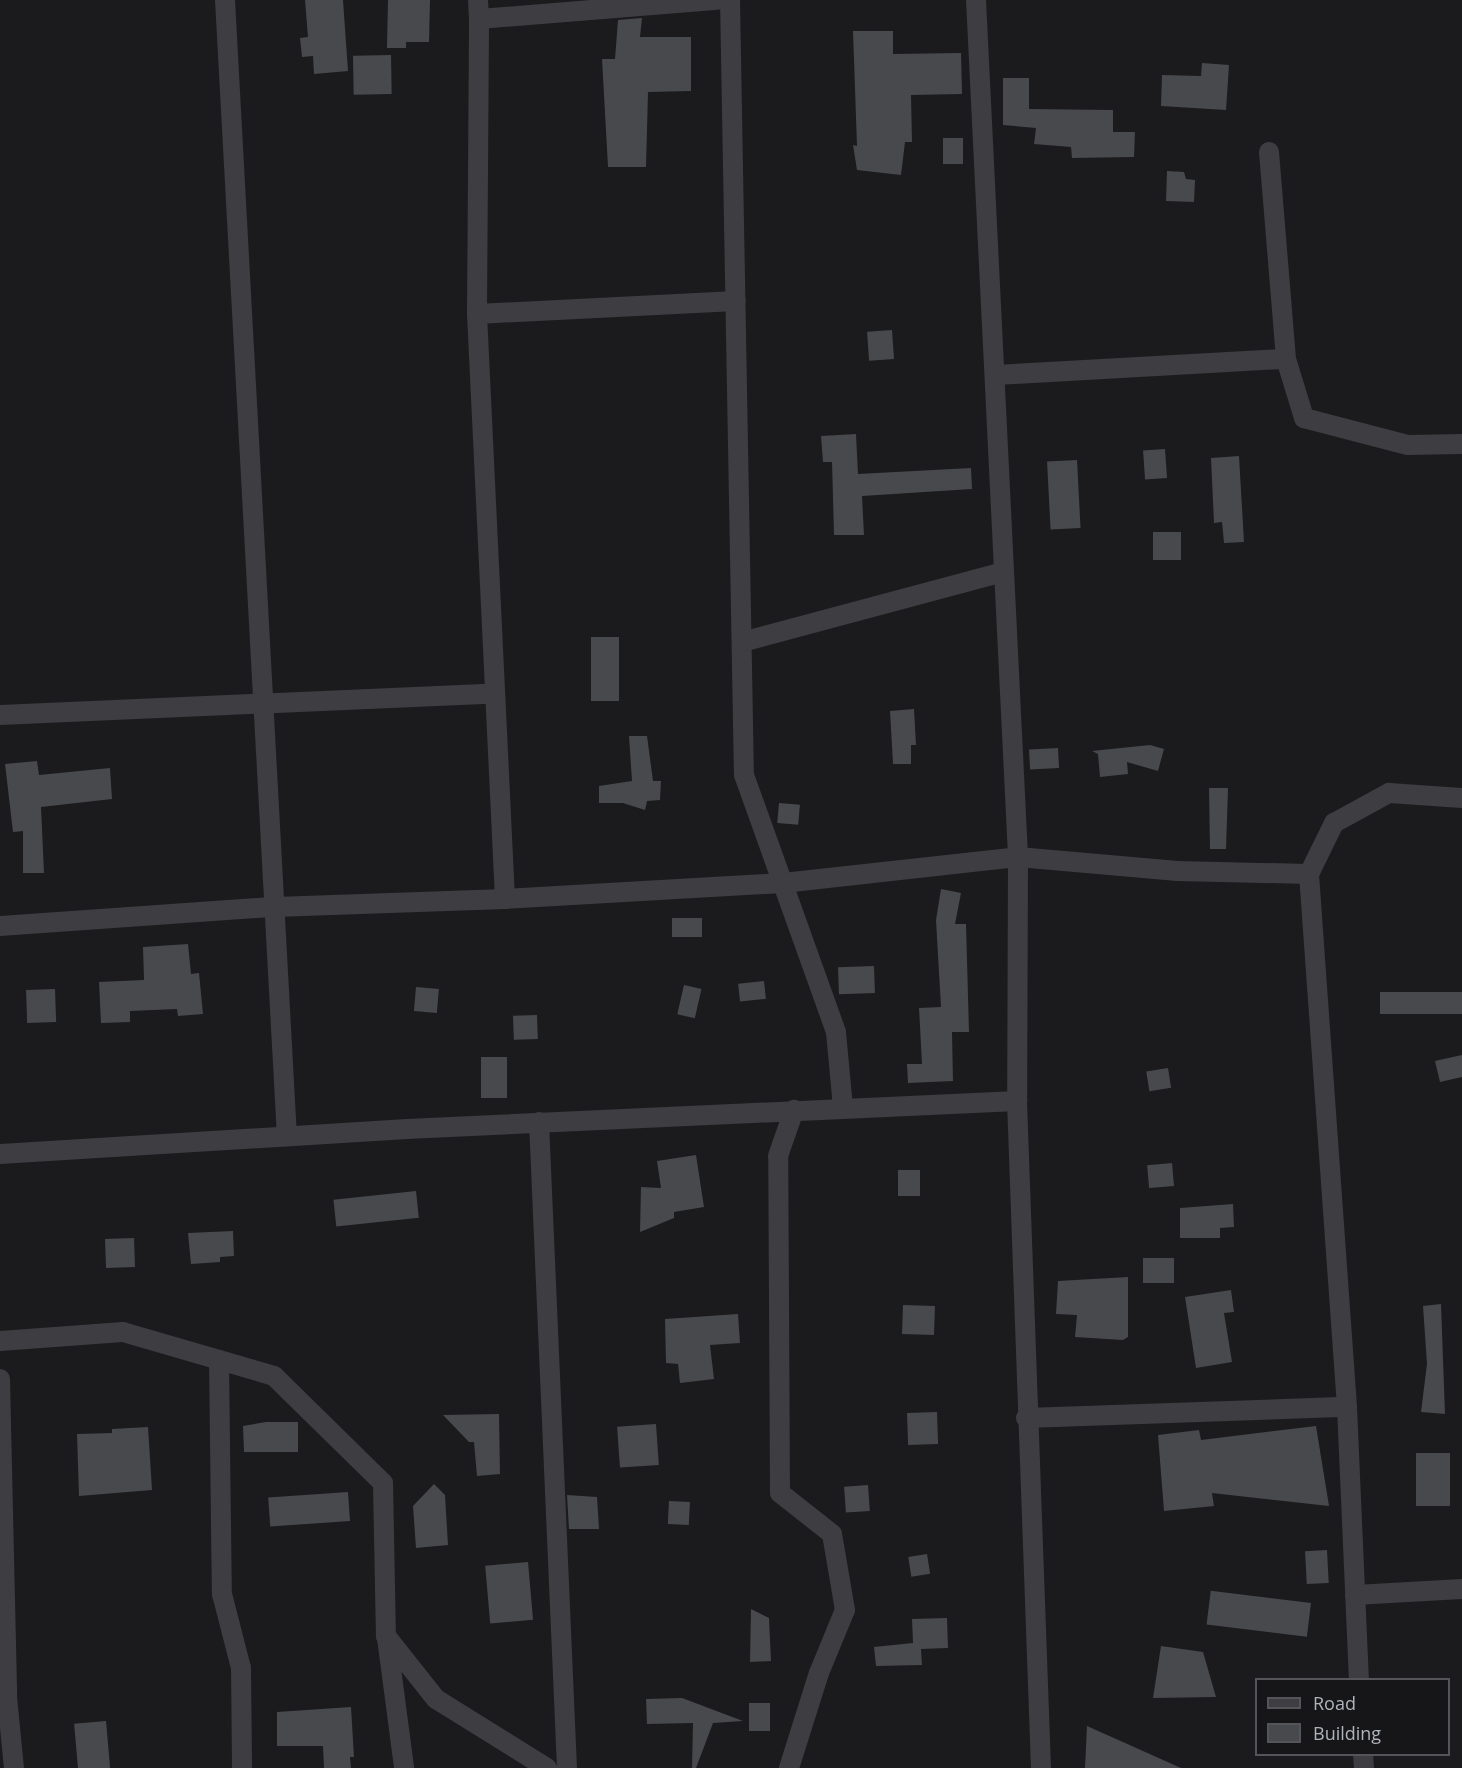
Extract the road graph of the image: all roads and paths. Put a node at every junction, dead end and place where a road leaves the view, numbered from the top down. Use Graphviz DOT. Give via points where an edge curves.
graph roads {
  1 [pos="225,0"];
  2 [pos="717,0"];
  3 [pos="730,0"];
  4 [pos="975,0"];
  5 [pos="478,9"];
  6 [pos="1269,152"];
  7 [pos="736,301"];
  8 [pos="477,314"];
  9 [pos="1286,359"];
  10 [pos="996,375"];
  11 [pos="1462,444"];
  12 [pos="1003,572"];
  13 [pos="742,642"];
  14 [pos="495,693"];
  15 [pos="263,705"];
  16 [pos="0,715"];
  17 [pos="1462,798"];
  18 [pos="1018,857"];
  19 [pos="1309,874"];
  20 [pos="783,883"];
  21 [pos="505,899"];
  22 [pos="274,907"];
  23 [pos="0,926"];
  24 [pos="1017,1101"];
  25 [pos="843,1108"];
  26 [pos="794,1110"];
  27 [pos="539,1122"];
  28 [pos="287,1136"];
  29 [pos="0,1154"];
  30 [pos="0,1341"];
  31 [pos="219,1360"];
  32 [pos="0,1379"];
  33 [pos="1347,1407"];
  34 [pos="1026,1418"];
  35 [pos="1462,1589"];
  36 [pos="1355,1595"];
  37 [pos="3,1617"];
  38 [pos="386,1636"];
  39 [pos="1359,1678"];
  40 [pos="5,1719"];
  41 [pos="14,1768"];
  42 [pos="242,1768"];
  43 [pos="404,1768"];
  44 [pos="547,1768"];
  45 [pos="567,1768"];
  46 [pos="789,1768"];
  47 [pos="1041,1768"];
  1 -- 15 [label="street"];
  2 -- 5 [label="street"];
  3 -- 7 [label="street"];
  4 -- 10 [label="street"];
  5 -- 8 [label="street"];
  6 -- 9 [label="street"];
  7 -- 8 [label="street"];
  7 -- 13 [label="street"];
  8 -- 14 [label="street"];
  9 -- 10 [label="street"];
  9 -- 11 [label="street" via="1304,418 1408,445"];
  10 -- 12 [label="street"];
  12 -- 13 [label="street"];
  12 -- 18 [label="street"];
  13 -- 20 [label="street" via="744,775"];
  14 -- 15 [label="street"];
  14 -- 21 [label="street"];
  15 -- 16 [label="street"];
  15 -- 22 [label="street"];
  17 -- 19 [label="street" via="1389,793 1334,823"];
  18 -- 19 [label="street" via="1177,871"];
  18 -- 20 [label="street"];
  18 -- 24 [label="street"];
  19 -- 33 [label="street"];
  20 -- 21 [label="street"];
  20 -- 25 [label="street" via="836,1032"];
  21 -- 22 [label="street"];
  22 -- 23 [label="street"];
  22 -- 28 [label="street"];
  24 -- 25 [label="street"];
  24 -- 34 [label="street"];
  25 -- 26 [label="street"];
  26 -- 27 [label="street"];
  26 -- 46 [label="street" via="778,1156 780,1493 832,1534 845,1610 819,1672"];
  27 -- 28 [label="street"];
  27 -- 45 [label="street"];
  28 -- 29 [label="street"];
  30 -- 31 [label="street" via="123,1332"];
  31 -- 38 [label="street" via="274,1376 383,1483"];
  31 -- 42 [label="street" via="222,1594 241,1668"];
  32 -- 37 [label="street"];
  33 -- 34 [label="street"];
  33 -- 36 [label="street"];
  34 -- 47 [label="street"];
  35 -- 36 [label="street"];
  36 -- 39 [label="street"];
  37 -- 40 [label="street"];
  38 -- 43 [label="street"];
  38 -- 44 [label="street" via="436,1699"];
  40 -- 41 [label="street"];
}
